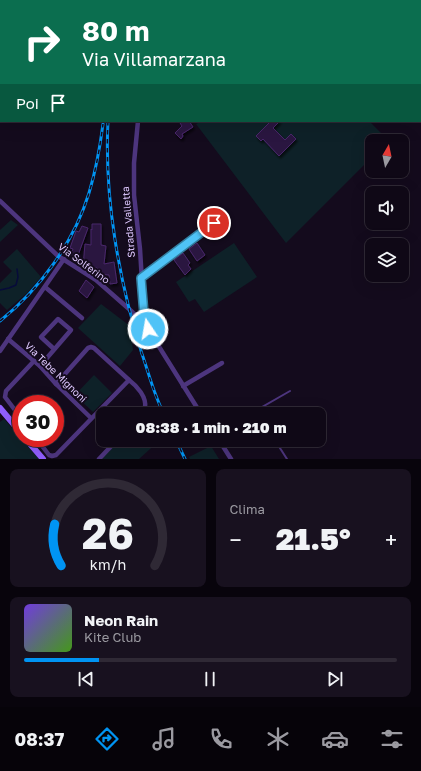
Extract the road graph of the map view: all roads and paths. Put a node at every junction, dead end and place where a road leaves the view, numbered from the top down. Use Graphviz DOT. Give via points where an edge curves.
graph roads {
  1 [pos="138,122"];
  2 [pos="0,201"];
  3 [pos="214,223"];
  4 [pos="64,260"];
  5 [pos="141,278"];
  6 [pos="45,287"];
  7 [pos="82,318"];
  8 [pos="142,321"];
  9 [pos="8,339"];
  10 [pos="54,349"];
  11 [pos="0,351"];
  12 [pos="34,361"];
  13 [pos="222,363"];
  14 [pos="40,366"];
  15 [pos="129,380"];
  16 [pos="56,384"];
  17 [pos="183,386"];
  18 [pos="290,391"];
  19 [pos="12,407"];
  20 [pos="146,407"];
  21 [pos="196,407"];
  22 [pos="265,407"];
  23 [pos="0,408"];
  24 [pos="91,418"];
  25 [pos="12,422"];
  26 [pos="33,447"];
  27 [pos="43,447"];
  28 [pos="64,447"];
  29 [pos="64,447"];
  30 [pos="110,447"];
  31 [pos="223,447"];
  32 [pos="279,447"];
  33 [pos="43,459"];
  34 [pos="99,459"];
  35 [pos="231,459"];
  36 [pos="287,459"];
  1 -- 5 [label="street, Strada Valletta" via="134,195"];
  2 -- 4 [label="street, Via Solferino"];
  3 -- 5 [label="street"];
  4 -- 6 [label="street"];
  4 -- 8 [label="street, Via Solferino" via="96,280"];
  5 -- 8 [label="street, Strada Valletta" via="144,314"];
  6 -- 7 [label="street"];
  6 -- 9 [label="street"];
  8 -- 17 [label="street, Via Solferino"];
  9 -- 11 [label="street"];
  9 -- 12 [label="street, Via Tebe Mignoni"];
  10 -- 10 [label="street" via="71,330 58,319 41,337"];
  10 -- 14 [label="street"];
  12 -- 14 [label="street, Via Tebe Mignoni"];
  12 -- 19 [label="street" via="6,391 5,398"];
  13 -- 17 [label="street"];
  14 -- 16 [label="street, Via Tebe Mignoni"];
  15 -- 16 [label="street" via="92,347 88,348"];
  15 -- 20 [label="street" via="140,390"];
  15 -- 24 [label="street"];
  16 -- 24 [label="street, Via Tebe Mignoni"];
  17 -- 21 [label="street, Via Solferino"];
  18 -- 22 [label="lane"];
  23 -- 25 [label="street"];
  24 -- 28 [label="street"];
  26 -- 33 [label="street"];
  27 -- 29 [label="street" via="52,456"];
  30 -- 34 [label="street"];
  31 -- 35 [label="street"];
  32 -- 36 [label="lane"];
}
